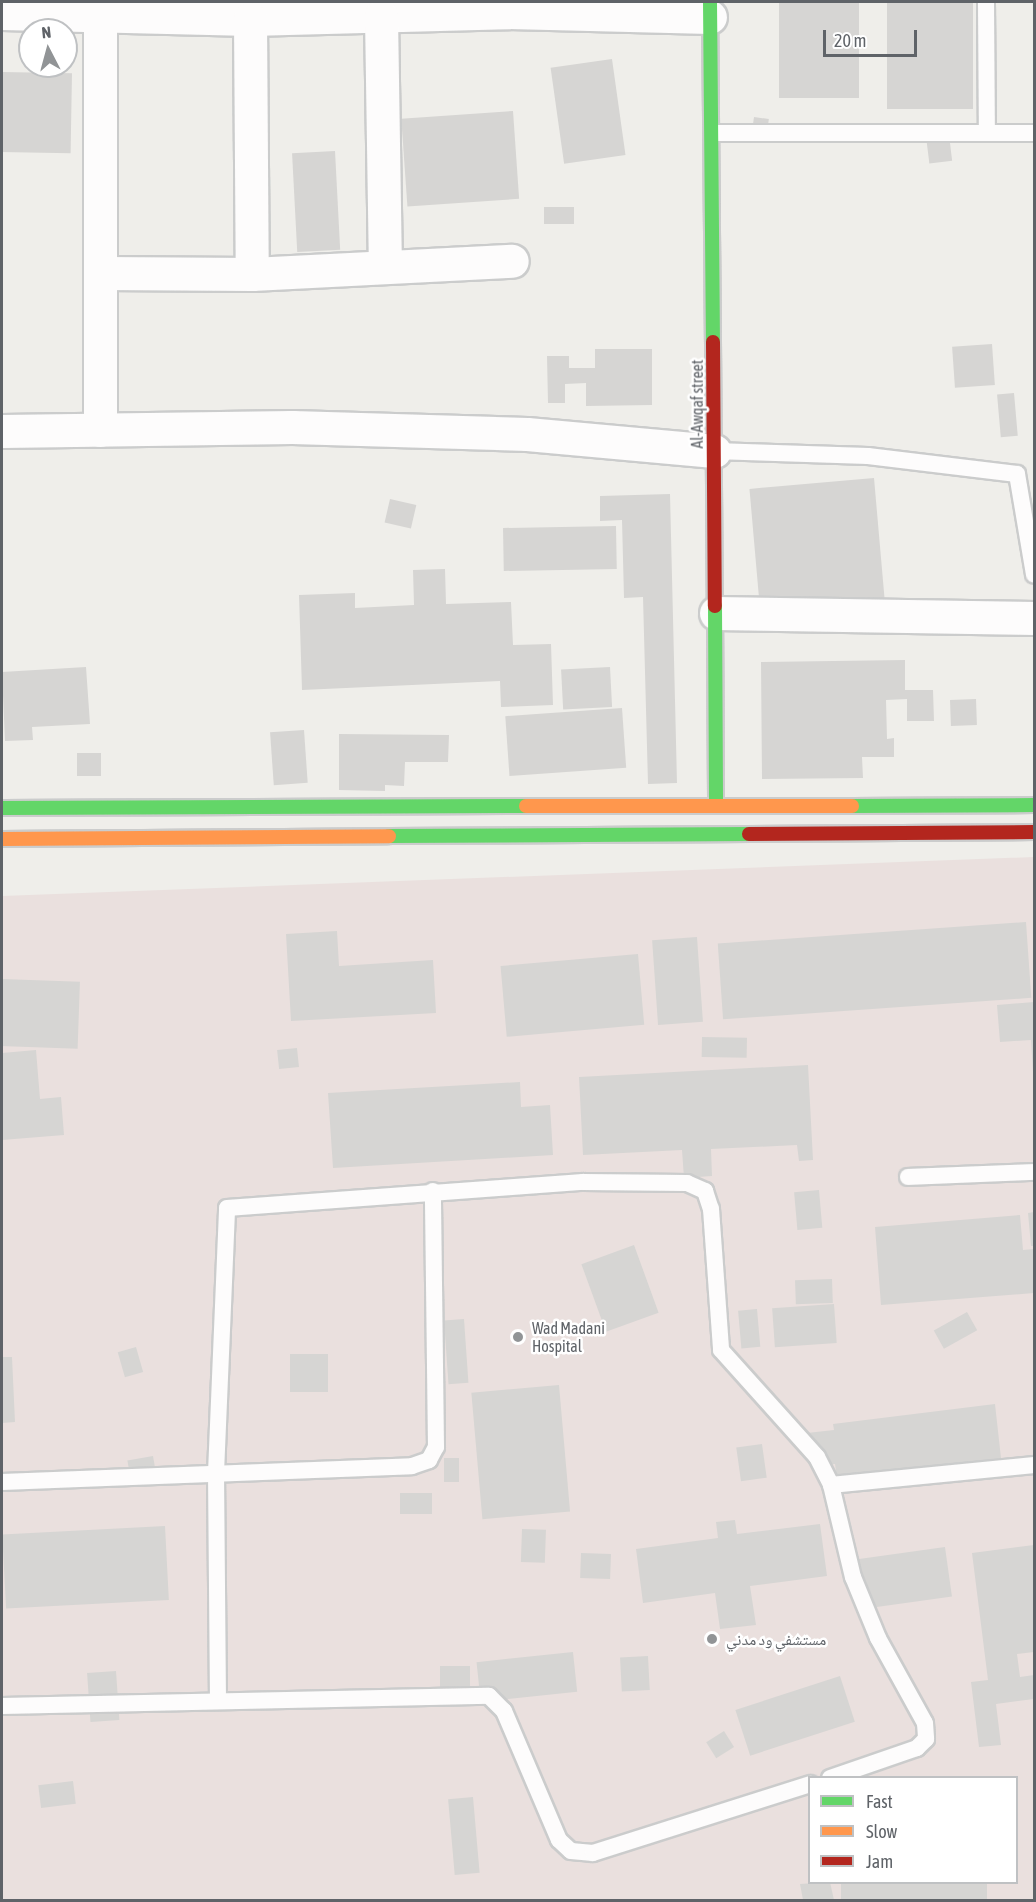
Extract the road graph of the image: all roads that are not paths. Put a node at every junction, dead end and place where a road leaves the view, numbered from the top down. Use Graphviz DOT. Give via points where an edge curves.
graph roads {
  1 [pos="986,2"];
  2 [pos="509,7"];
  3 [pos="710,9"];
  4 [pos="119,12"];
  5 [pos="2,13"];
  6 [pos="381,16"];
  7 [pos="249,19"];
  8 [pos="987,132"];
  9 [pos="715,133"];
  10 [pos="1035,133"];
  11 [pos="512,261"];
  12 [pos="385,266"];
  13 [pos="103,273"];
  14 [pos="252,274"];
  15 [pos="100,430"];
  16 [pos="2,431"];
  17 [pos="714,451"];
  18 [pos="1035,575"];
  19 [pos="716,614"];
  20 [pos="1035,618"];
  21 [pos="494,805"];
  22 [pos="1035,805"];
  23 [pos="716,806"];
  24 [pos="2,808"];
  25 [pos="320,808"];
  26 [pos="1035,832"];
  27 [pos="320,837"];
  28 [pos="493,837"];
  29 [pos="2,838"];
  30 [pos="1035,1172"];
  31 [pos="908,1178"];
  32 [pos="433,1191"];
  33 [pos="1035,1465"];
  34 [pos="216,1473"];
  35 [pos="2,1482"];
  36 [pos="831,1485"];
  37 [pos="218,1701"];
  38 [pos="2,1706"];
  39 [pos="836,1776"];
  40 [pos="808,1785"];
  1 -- 8 [label="lane"];
  2 -- 3 [label="street"];
  2 -- 6 [label="street"];
  3 -- 9 [label="main road, Al-Awqaf street"];
  4 -- 5 [label="street"];
  4 -- 7 [label="street"];
  4 -- 13 [label="street"];
  6 -- 7 [label="street"];
  6 -- 12 [label="street"];
  7 -- 14 [label="street"];
  8 -- 9 [label="lane"];
  8 -- 10 [label="lane"];
  9 -- 17 [label="main road, Al-Awqaf street"];
  11 -- 12 [label="street"];
  12 -- 14 [label="street"];
  13 -- 14 [label="street"];
  13 -- 15 [label="street"];
  15 -- 16 [label="street"];
  15 -- 17 [label="street" via="292,427 527,434"];
  17 -- 18 [label="lane" via="868,456 1017,474"];
  17 -- 19 [label="main road, Al-Awqaf street"];
  19 -- 20 [label="street"];
  19 -- 23 [label="main road, Al-Awqaf street"];
  21 -- 23 [label="main road"];
  21 -- 25 [label="main road"];
  21 -- 28 [label="main road"];
  22 -- 23 [label="main road"];
  24 -- 25 [label="main road"];
  25 -- 27 [label="main road"];
  26 -- 28 [label="main road"];
  27 -- 28 [label="main road"];
  27 -- 29 [label="main road"];
  30 -- 31 [label="lane"];
  32 -- 34 [label="lane" via="227,1208"];
  32 -- 34 [label="lane" via="436,1447 429,1460 412,1466"];
  32 -- 36 [label="lane" via="595,1182 687,1183 705,1191 721,1350 798,1430"];
  33 -- 36 [label="lane"];
  34 -- 35 [label="lane"];
  34 -- 37 [label="lane"];
  36 -- 39 [label="lane" via="853,1577 878,1638 925,1723 926,1739 917,1749"];
  37 -- 38 [label="lane"];
  37 -- 40 [label="lane" via="489,1696 504,1711 559,1840 571,1851 593,1853"];
}
